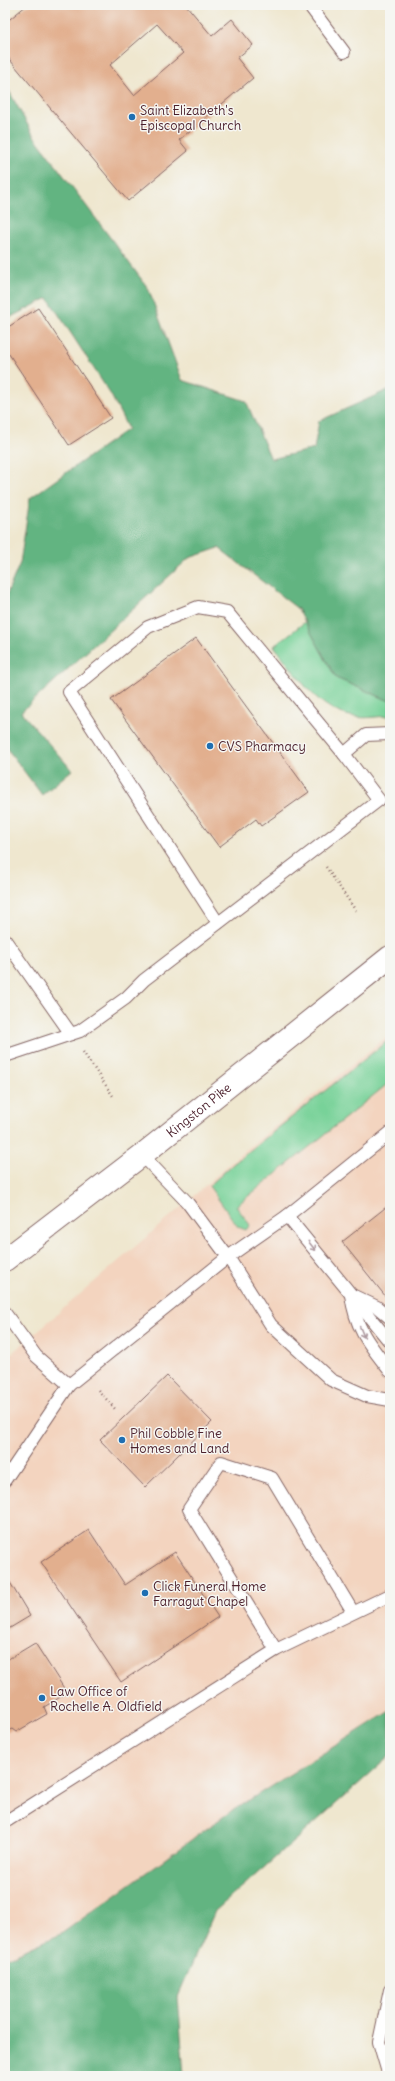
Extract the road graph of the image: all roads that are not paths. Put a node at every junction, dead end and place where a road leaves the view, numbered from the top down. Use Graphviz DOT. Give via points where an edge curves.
graph roads {
  1 [pos="309,5"];
  2 [pos="344,52"];
  3 [pos="390,734"];
  4 [pos="344,754"];
  5 [pos="218,923"];
  6 [pos="5,940"];
  7 [pos="390,957"];
  8 [pos="70,1034"];
  9 [pos="5,1056"];
  10 [pos="390,1133"];
  11 [pos="142,1155"];
  12 [pos="287,1216"];
  13 [pos="228,1257"];
  14 [pos="5,1260"];
  15 [pos="351,1295"];
  16 [pos="5,1314"];
  17 [pos="390,1318"];
  18 [pos="390,1342"];
  19 [pos="390,1371"];
  20 [pos="70,1385"];
  21 [pos="390,1400"];
  22 [pos="5,1480"];
  23 [pos="390,1594"];
  24 [pos="353,1612"];
  25 [pos="276,1650"];
  26 [pos="5,1822"];
  27 [pos="390,1990"];
  28 [pos="388,2076"];
  1 -- 2 [label="lane"];
  3 -- 4 [label="lane" via="366,736"];
  4 -- 5 [label="lane" via="379,800"];
  4 -- 5 [label="lane" via="228,612 198,607 148,627 69,692"];
  5 -- 8 [label="lane" via="144,980 126,998 80,1031"];
  6 -- 8 [label="lane"];
  7 -- 11 [label="main road, Kingston Pike"];
  8 -- 9 [label="lane"];
  10 -- 12 [label="lane"];
  11 -- 13 [label="lane" via="187,1202"];
  11 -- 14 [label="main road, Kingston Pike"];
  12 -- 13 [label="lane"];
  12 -- 15 [label="lane, one-way"];
  13 -- 20 [label="lane"];
  13 -- 21 [label="lane" via="271,1325 331,1380 367,1396"];
  15 -- 17 [label="lane" via="377,1308"];
  15 -- 18 [label="lane"];
  15 -- 19 [label="lane, one-way" via="354,1313 364,1338"];
  16 -- 20 [label="lane" via="36,1356"];
  20 -- 22 [label="lane"];
  23 -- 24 [label="lane"];
  24 -- 25 [label="lane"];
  24 -- 25 [label="lane" via="272,1478 221,1462 189,1509"];
  25 -- 26 [label="lane"];
  27 -- 28 [label="lane" via="379,2042"];
}
